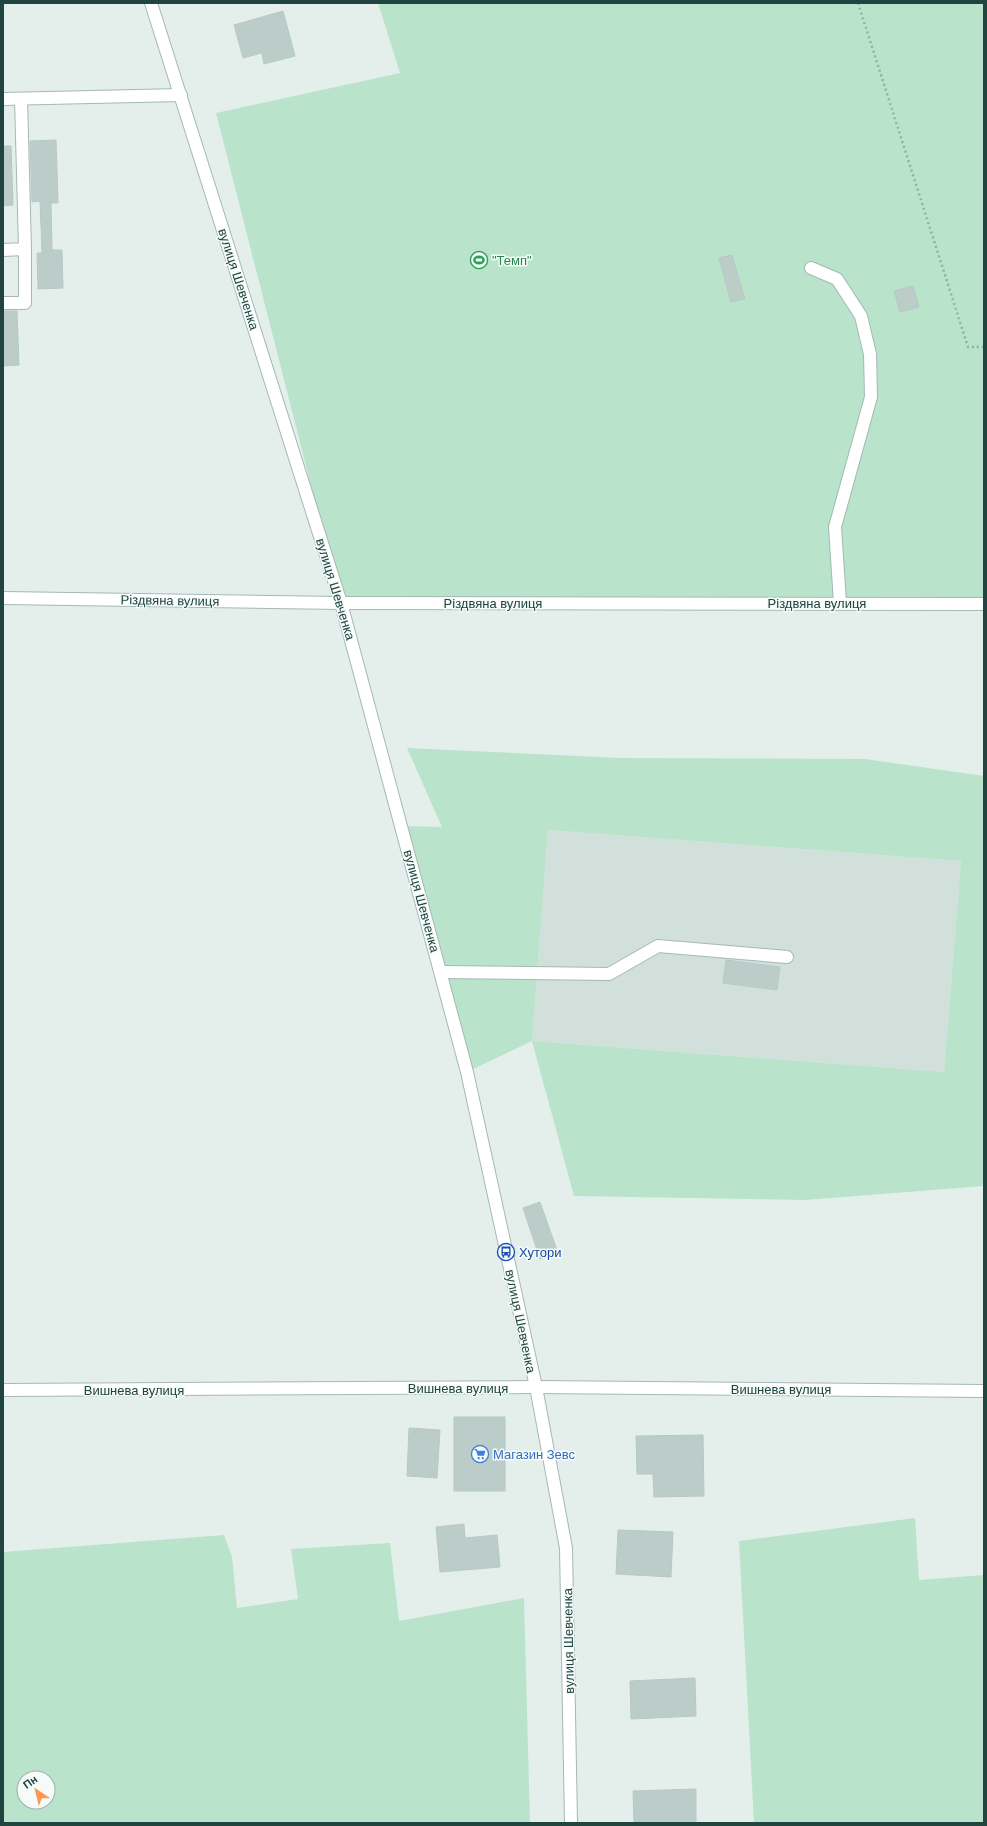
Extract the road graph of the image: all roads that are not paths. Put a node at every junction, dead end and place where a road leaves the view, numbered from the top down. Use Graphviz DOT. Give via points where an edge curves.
graph roads {
  1 [pos="151,3"];
  2 [pos="181,95"];
  3 [pos="3,99"];
  4 [pos="21,99"];
  5 [pos="25,249"];
  6 [pos="3,250"];
  7 [pos="811,268"];
  8 [pos="3,303"];
  9 [pos="3,598"];
  10 [pos="341,603"];
  11 [pos="840,603"];
  12 [pos="984,604"];
  13 [pos="787,957"];
  14 [pos="442,972"];
  15 [pos="536,1387"];
  16 [pos="3,1390"];
  17 [pos="984,1391"];
  18 [pos="572,1823"];
  1 -- 2 [label="street, вулиця Шевченка"];
  2 -- 4 [label="street"];
  2 -- 10 [label="street, вулиця Шевченка"];
  3 -- 4 [label="street"];
  4 -- 5 [label="street"];
  5 -- 6 [label="street"];
  5 -- 8 [label="street" via="25,303"];
  7 -- 11 [label="street" via="838,279 861,316 870,354 870,397 835,527"];
  9 -- 10 [label="street, Різдвяна вулиця"];
  10 -- 11 [label="street, Різдвяна вулиця"];
  10 -- 14 [label="street, вулиця Шевченка"];
  11 -- 12 [label="street, Різдвяна вулиця"];
  13 -- 14 [label="street" via="658,946 609,974"];
  14 -- 15 [label="street, вулиця Шевченка" via="467,1072"];
  15 -- 16 [label="street, Вишнева вулиця"];
  15 -- 17 [label="street, Вишнева вулиця"];
  15 -- 18 [label="street, вулиця Шевченка" via="566,1548"];
}
